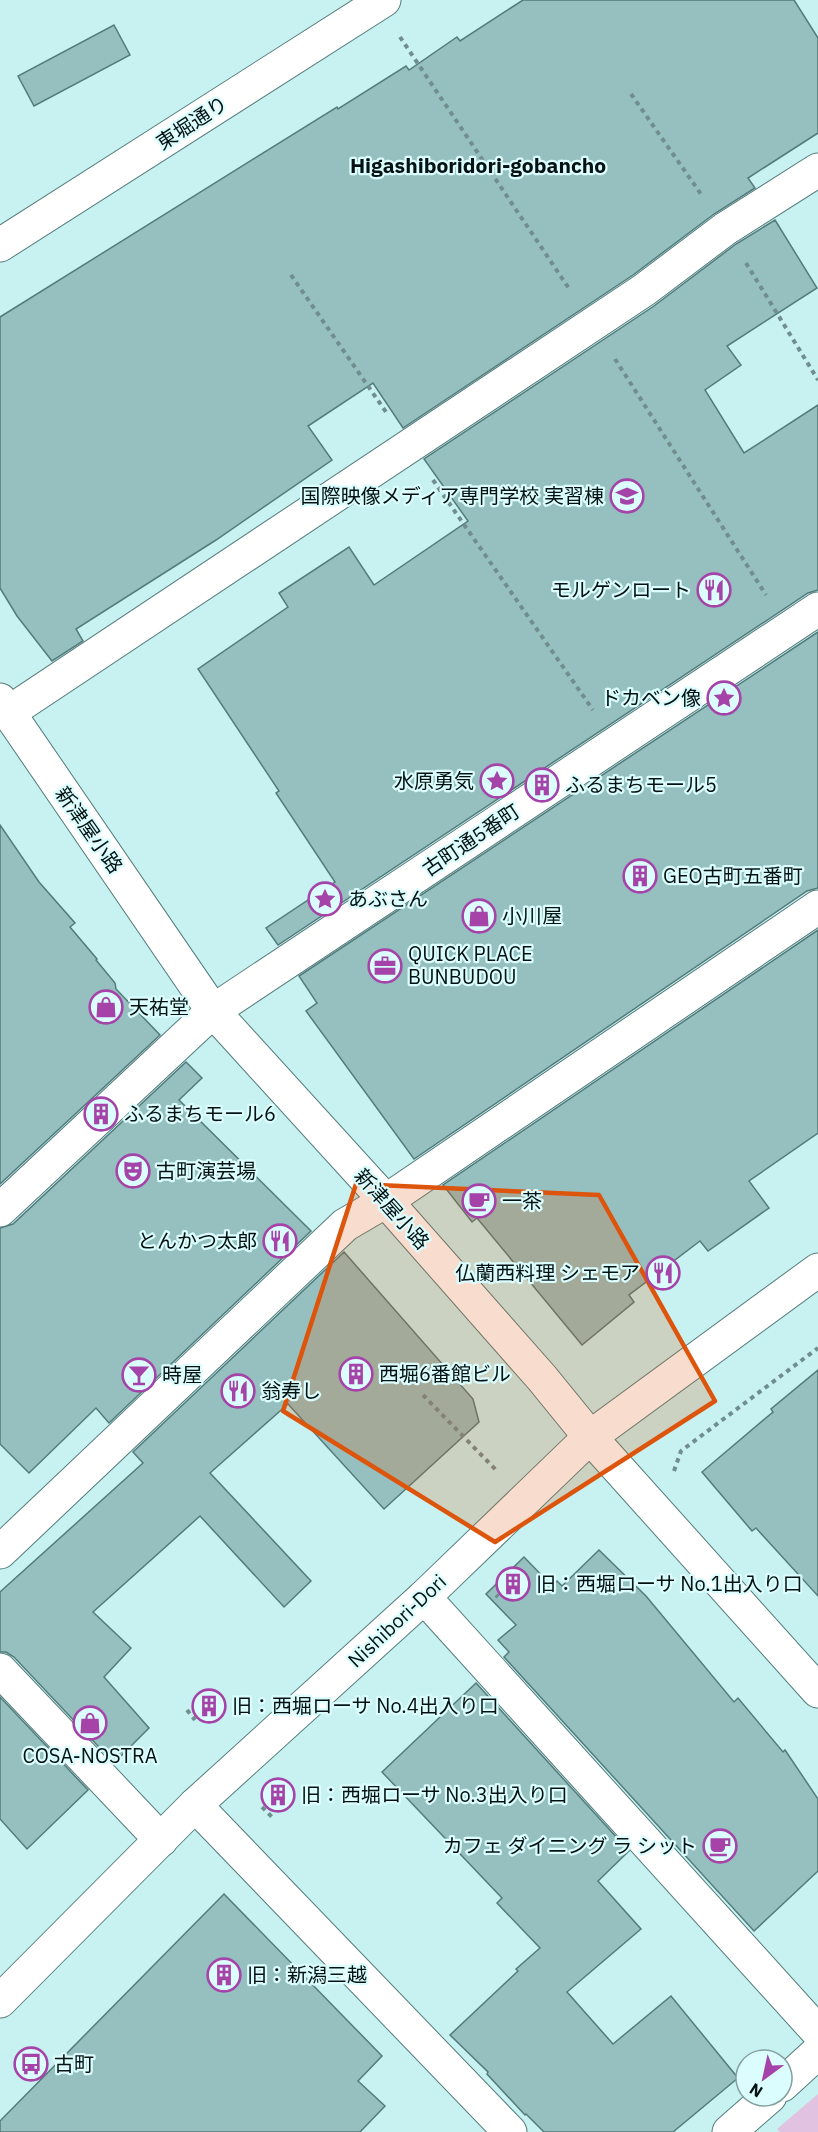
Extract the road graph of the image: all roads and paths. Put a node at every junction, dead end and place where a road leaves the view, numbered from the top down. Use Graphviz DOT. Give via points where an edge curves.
graph roads {
  1 [pos="384,0"];
  2 [pos="818,170"];
  3 [pos="0,245"];
  4 [pos="291,275"];
  5 [pos="410,447"];
  6 [pos="818,609"];
  7 [pos="596,714"];
  8 [pos="7,721"];
  9 [pos="818,907"];
  10 [pos="213,1011"];
  11 [pos="386,1201"];
  12 [pos="0,1210"];
  13 [pos="818,1270"];
  14 [pos="818,1348"];
  15 [pos="423,1395"];
  16 [pos="590,1437"];
  17 [pos="503,1477"];
  18 [pos="672,1477"];
  19 [pos="0,1552"];
  20 [pos="424,1597"];
  21 [pos="0,1670"];
  22 [pos="818,1691"];
  23 [pos="187,1710"];
  24 [pos="195,1720"];
  25 [pos="195,1805"];
  26 [pos="262,1807"];
  27 [pos="272,1817"];
  28 [pos="161,1840"];
  29 [pos="0,2001"];
  30 [pos="818,2032"];
  31 [pos="818,2052"];
  32 [pos="794,2074"];
  33 [pos="757,2108"];
  34 [pos="734,2130"];
  35 [pos="510,2132"];
  1 -- 3 [label="street, 東堀通り"];
  2 -- 5 [label="street" via="725,229 644,290"];
  4 -- 5 [label="path"];
  5 -- 7 [label="path"];
  5 -- 8 [label="street"];
  6 -- 10 [label="street, 古町通5番町"];
  8 -- 10 [label="street, 新津屋小路"];
  9 -- 11 [label="street"];
  10 -- 11 [label="street, 新津屋小路"];
  10 -- 12 [label="street, 古町通5番町"];
  11 -- 16 [label="street, 新津屋小路"];
  11 -- 19 [label="street" via="345,1225"];
  13 -- 16 [label="street, Nishibori-Dori"];
  14 -- 18 [label="path" via="681,1451"];
  15 -- 17 [label="path"];
  16 -- 20 [label="street, Nishibori-Dori"];
  16 -- 22 [label="street, 新津屋小路"];
  20 -- 25 [label="street, Nishibori-Dori"];
  20 -- 30 [label="street"];
  21 -- 28 [label="street"];
  23 -- 24 [label="path"];
  25 -- 28 [label="street, Nishibori-Dori"];
  25 -- 35 [label="street"];
  26 -- 27 [label="path"];
  28 -- 29 [label="street, Nishibori-Dori"];
  31 -- 32 [label="street"];
  33 -- 34 [label="street"];
}
